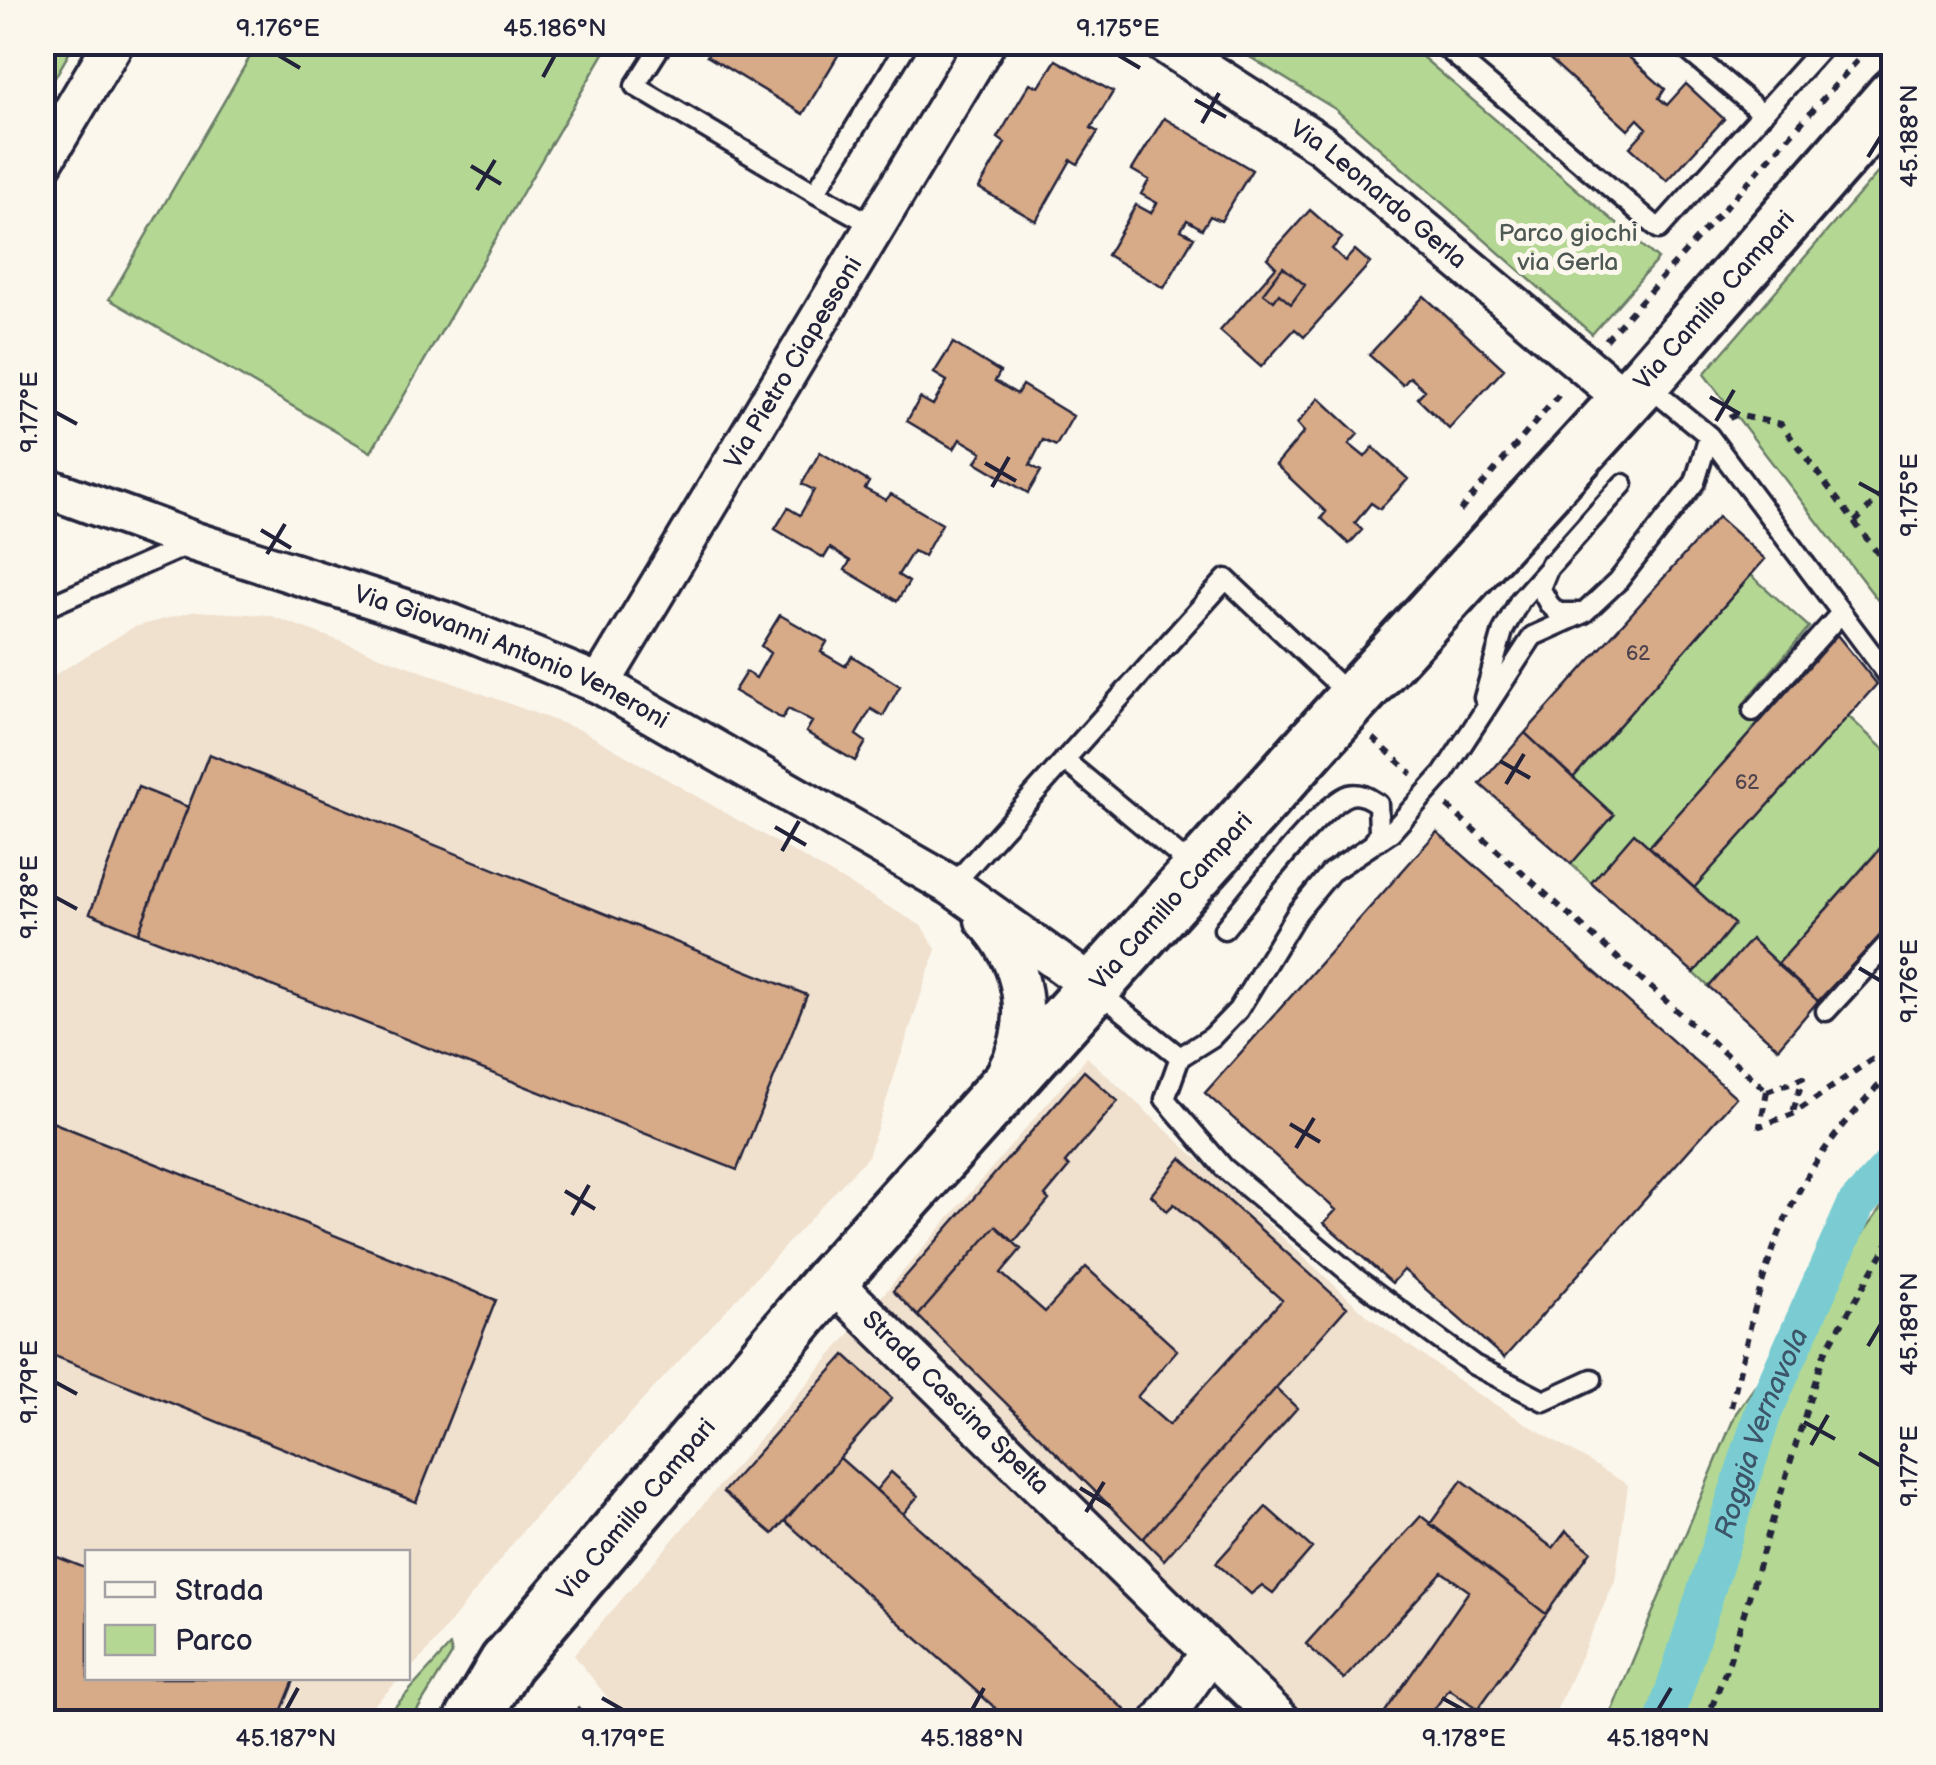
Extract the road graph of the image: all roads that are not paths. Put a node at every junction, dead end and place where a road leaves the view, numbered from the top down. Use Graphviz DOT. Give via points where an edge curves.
graph roads {
  1 [pos="114,42"];
  2 [pos="662,42"];
  3 [pos="908,42"];
  4 [pos="986,42"];
  5 [pos="1162,42"];
  6 [pos="1438,42"];
  7 [pos="1678,42"];
  8 [pos="1827,42"];
  9 [pos="1894,96"];
  10 [pos="1763,114"];
  11 [pos="42,163"];
  12 [pos="815,193"];
  13 [pos="875,226"];
  14 [pos="1634,391"];
  15 [pos="1710,436"];
  16 [pos="1623,484"];
  17 [pos="42,486"];
  18 [pos="196,542"];
  19 [pos="1550,564"];
  20 [pos="42,608"];
  21 [pos="1584,613"];
  22 [pos="1841,613"];
  23 [pos="1894,683"];
  24 [pos="600,684"];
  25 [pos="1348,704"];
  26 [pos="1753,711"];
  27 [pos="1480,720"];
  28 [pos="1064,760"];
  29 [pos="1373,844"];
  30 [pos="1198,872"];
  31 [pos="952,886"];
  32 [pos="1224,929"];
  33 [pos="1894,937"];
  34 [pos="1094,987"];
  35 [pos="1826,1011"];
  36 [pos="1180,1057"];
  37 [pos="990,1100"];
  38 [pos="832,1280"];
  39 [pos="1592,1378"];
  40 [pos="1211,1652"];
  41 [pos="471,1722"];
  42 [pos="1161,1722"];
  43 [pos="1282,1722"];
  1 -- 11 [label="street"];
  2 -- 12 [label="lane" via="635,86"];
  3 -- 12 [label="lane"];
  4 -- 13 [label="street, Via Pietro Ciapessoni"];
  5 -- 14 [label="street, Via Leonardo Gerla" via="1322,144"];
  6 -- 10 [label="lane" via="1660,229"];
  7 -- 10 [label="lane"];
  8 -- 10 [label="lane"];
  9 -- 14 [label="street, Via Camillo Campari"];
  12 -- 13 [label="lane"];
  13 -- 24 [label="street, Via Pietro Ciapessoni"];
  14 -- 15 [label="lane"];
  14 -- 25 [label="street, Via Camillo Campari"];
  15 -- 21 [label="lane" via="1696,482 1618,581"];
  15 -- 22 [label="lane"];
  16 -- 19 [label="lane"];
  17 -- 18 [label="street, Via Giovanni Antonio Veneroni"];
  18 -- 20 [label="lane"];
  18 -- 24 [label="street, Via Giovanni Antonio Veneroni" via="452,624"];
  19 -- 21 [label="lane" via="1540,588 1548,604 1558,614"];
  19 -- 27 [label="lane" via="1503,630"];
  21 -- 27 [label="lane" via="1533,636"];
  22 -- 23 [label="lane"];
  22 -- 26 [label="lane"];
  24 -- 31 [label="street, Via Giovanni Antonio Veneroni"];
  25 -- 28 [label="lane" via="1226,579"];
  25 -- 30 [label="street, Via Camillo Campari"];
  27 -- 29 [label="lane" via="1429,789"];
  28 -- 30 [label="lane"];
  28 -- 31 [label="lane"];
  29 -- 32 [label="lane" via="1378,804 1363,795 1346,796"];
  29 -- 36 [label="lane" via="1331,872 1297,913 1238,1010"];
  30 -- 34 [label="street, Via Camillo Campari"];
  31 -- 34 [label="street, Via Giovanni Antonio Veneroni"];
  31 -- 37 [label="street, Via Giovanni Antonio Veneroni" via="994,929 1017,966 1024,1025 1014,1060"];
  33 -- 35 [label="lane"];
  34 -- 36 [label="lane"];
  34 -- 37 [label="street, Via Camillo Campari"];
  36 -- 39 [label="lane" via="1166,1099 1224,1168 1357,1279 1474,1365 1544,1401"];
  37 -- 38 [label="street, Via Camillo Campari"];
  38 -- 40 [label="street, Strada Cascina Spelta"];
  38 -- 41 [label="street, Via Camillo Campari" via="506,1663"];
  40 -- 42 [label="street"];
  40 -- 43 [label="street, Strada Cascina Spelta"];
}
